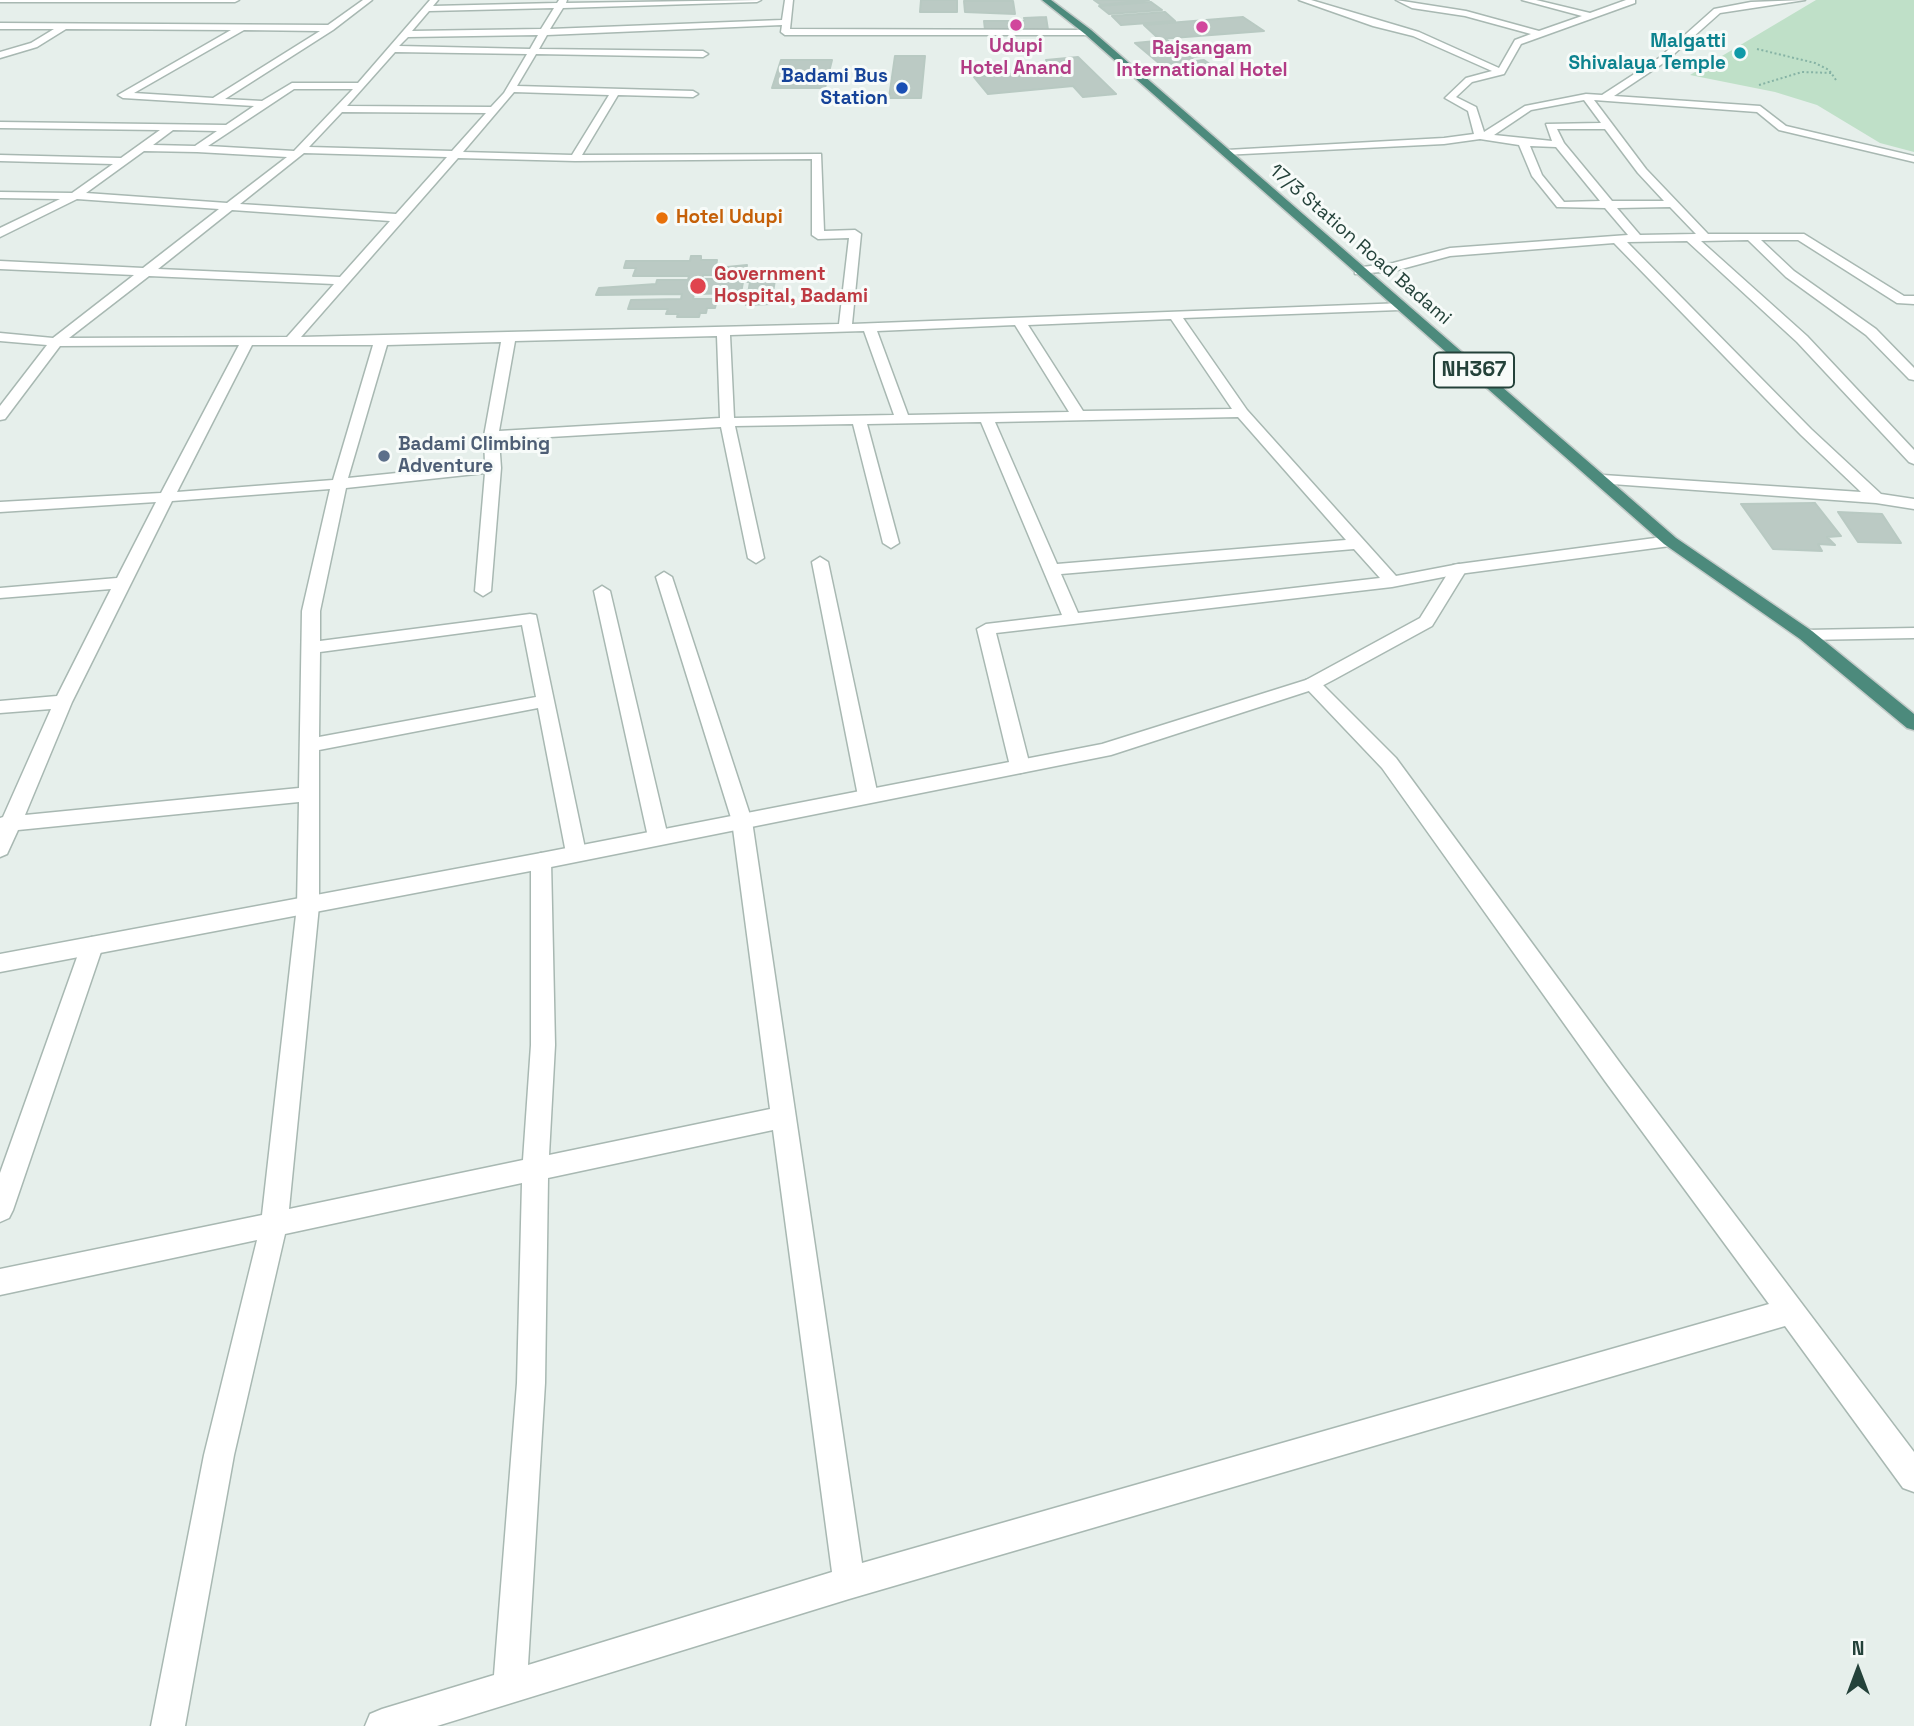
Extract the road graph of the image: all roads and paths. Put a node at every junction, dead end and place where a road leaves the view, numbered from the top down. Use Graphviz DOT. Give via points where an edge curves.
graph roads {
  1 [pos="0,0"];
  2 [pos="234,0"];
  3 [pos="368,0"];
  4 [pos="434,0"];
  5 [pos="757,0"];
  6 [pos="789,0"];
  7 [pos="1046,0"];
  8 [pos="1303,0"];
  9 [pos="1400,0"];
  10 [pos="1526,0"];
  11 [pos="1632,0"];
  12 [pos="1801,0"];
  13 [pos="562,3"];
  14 [pos="425,9"];
  15 [pos="1591,16"];
  16 [pos="786,22"];
  17 [pos="0,26"];
  18 [pos="63,27"];
  19 [pos="243,27"];
  20 [pos="330,28"];
  21 [pos="545,32"];
  22 [pos="1088,32"];
  23 [pos="406,34"];
  24 [pos="1539,34"];
  25 [pos="14,40"];
  26 [pos="42,40"];
  27 [pos="394,49"];
  28 [pos="1757,49"];
  29 [pos="533,51"];
  30 [pos="703,54"];
  31 [pos="0,55"];
  32 [pos="1501,72"];
  33 [pos="1832,73"];
  34 [pos="1836,80"];
  35 [pos="361,86"];
  36 [pos="511,89"];
  37 [pos="615,92"];
  38 [pos="693,94"];
  39 [pos="1586,97"];
  40 [pos="1604,98"];
  41 [pos="215,101"];
  42 [pos="264,104"];
  43 [pos="341,109"];
  44 [pos="1760,109"];
  45 [pos="494,110"];
  46 [pos="0,125"];
  47 [pos="1609,126"];
  48 [pos="171,127"];
  49 [pos="229,128"];
  50 [pos="1480,136"];
  51 [pos="1523,143"];
  52 [pos="1559,144"];
  53 [pos="141,148"];
  54 [pos="197,149"];
  55 [pos="299,152"];
  56 [pos="1227,153"];
  57 [pos="453,156"];
  58 [pos="0,158"];
  59 [pos="575,158"];
  60 [pos="1914,159"];
  61 [pos="124,161"];
  62 [pos="0,195"];
  63 [pos="75,196"];
  64 [pos="1608,203"];
  65 [pos="1674,204"];
  66 [pos="232,205"];
  67 [pos="399,218"];
  68 [pos="1,233"];
  69 [pos="1688,236"];
  70 [pos="1704,236"];
  71 [pos="1751,237"];
  72 [pos="1636,238"];
  73 [pos="1618,239"];
  74 [pos="0,265"];
  75 [pos="1359,271"];
  76 [pos="144,273"];
  77 [pos="344,281"];
  78 [pos="1914,300"];
  79 [pos="1399,306"];
  80 [pos="1175,316"];
  81 [pos="1020,322"];
  82 [pos="845,328"];
  83 [pos="869,328"];
  84 [pos="723,332"];
  85 [pos="509,336"];
  86 [pos="0,337"];
  87 [pos="248,341"];
  88 [pos="291,341"];
  89 [pos="382,341"];
  90 [pos="56,342"];
  91 [pos="1914,376"];
  92 [pos="1242,413"];
  93 [pos="0,416"];
  94 [pos="1079,417"];
  95 [pos="987,419"];
  96 [pos="859,420"];
  97 [pos="903,420"];
  98 [pos="727,422"];
  99 [pos="491,436"];
  100 [pos="1914,459"];
  101 [pos="493,468"];
  102 [pos="1603,480"];
  103 [pos="339,484"];
  104 [pos="166,497"];
  105 [pos="1876,498"];
  106 [pos="1914,503"];
  107 [pos="0,507"];
  108 [pos="1670,541"];
  109 [pos="891,543"];
  110 [pos="1360,544"];
  111 [pos="756,558"];
  112 [pos="820,562"];
  113 [pos="1459,569"];
  114 [pos="1051,570"];
  115 [pos="664,577"];
  116 [pos="1392,582"];
  117 [pos="123,583"];
  118 [pos="602,591"];
  119 [pos="483,592"];
  120 [pos="0,593"];
  121 [pos="1072,619"];
  122 [pos="1914,633"];
  123 [pos="1806,635"];
  124 [pos="310,648"];
  125 [pos="1312,684"];
  126 [pos="546,701"];
  127 [pos="63,702"];
  128 [pos="0,707"];
  129 [pos="1914,724"];
  130 [pos="309,745"];
  131 [pos="1020,766"];
  132 [pos="309,794"];
  133 [pos="869,796"];
  134 [pos="742,821"];
  135 [pos="5,825"];
  136 [pos="658,837"];
  137 [pos="0,849"];
  138 [pos="576,853"];
  139 [pos="541,861"];
  140 [pos="308,906"];
  141 [pos="92,946"];
  142 [pos="0,963"];
  143 [pos="782,1117"];
  144 [pos="535,1168"];
  145 [pos="0,1210"];
  146 [pos="274,1225"];
  147 [pos="0,1282"];
  148 [pos="1790,1311"];
  149 [pos="1914,1477"];
  150 [pos="849,1583"];
  151 [pos="510,1687"];
  152 [pos="168,1726"];
  153 [pos="382,1726"];
  1 -- 2 [label="street"];
  3 -- 20 [label="street"];
  4 -- 14 [label="street"];
  5 -- 13 [label="street"];
  6 -- 16 [label="street"];
  7 -- 22 [label="highway, 17/3 Station Road Badami / NH367"];
  8 -- 32 [label="street" via="1416,34"];
  9 -- 24 [label="street"];
  10 -- 15 [label="street"];
  11 -- 15 [label="street"];
  12 -- 40 [label="street" via="1717,11 1662,60"];
  13 -- 14 [label="street"];
  13 -- 21 [label="street"];
  14 -- 23 [label="street"];
  15 -- 24 [label="street"];
  16 -- 21 [label="street"];
  16 -- 22 [label="street" via="785,32"];
  17 -- 18 [label="street"];
  18 -- 19 [label="street"];
  18 -- 26 [label="street"];
  19 -- 20 [label="street"];
  19 -- 41 [label="street" via="123,95"];
  20 -- 41 [label="street"];
  21 -- 23 [label="street"];
  21 -- 29 [label="street"];
  22 -- 56 [label="highway, 17/3 Station Road Badami / NH367"];
  23 -- 27 [label="street"];
  24 -- 32 [label="street" via="1518,42"];
  25 -- 26 [label="street"];
  26 -- 31 [label="street"];
  27 -- 29 [label="street"];
  27 -- 35 [label="street"];
  28 -- 33 [label="path" via="1800,58"];
  29 -- 30 [label="street"];
  29 -- 36 [label="street"];
  32 -- 50 [label="street" via="1469,80 1450,97 1473,109"];
  33 -- 34 [label="path"];
  33 -- 44 [label="path" via="1802,72 1755,86 1747,91"];
  35 -- 42 [label="street" via="292,86"];
  35 -- 43 [label="street"];
  36 -- 37 [label="street"];
  36 -- 45 [label="street"];
  37 -- 38 [label="street"];
  37 -- 59 [label="street"];
  39 -- 40 [label="street"];
  39 -- 47 [label="street"];
  39 -- 50 [label="street" via="1528,107"];
  40 -- 44 [label="street"];
  41 -- 42 [label="street"];
  42 -- 49 [label="street"];
  43 -- 45 [label="street"];
  43 -- 55 [label="street"];
  44 -- 60 [label="street" via="1783,128"];
  45 -- 57 [label="street"];
  46 -- 48 [label="street"];
  47 -- 52 [label="street" via="1550,126"];
  47 -- 65 [label="street"];
  48 -- 49 [label="street"];
  48 -- 53 [label="street"];
  49 -- 54 [label="street"];
  50 -- 51 [label="street"];
  50 -- 56 [label="street"];
  51 -- 52 [label="street"];
  51 -- 64 [label="street" via="1537,176 1561,205"];
  52 -- 64 [label="street"];
  53 -- 54 [label="street"];
  53 -- 61 [label="street"];
  54 -- 55 [label="street"];
  55 -- 57 [label="street"];
  55 -- 66 [label="street"];
  56 -- 75 [label="highway, 17/3 Station Road Badami / NH367"];
  57 -- 59 [label="street"];
  57 -- 67 [label="street"];
  58 -- 61 [label="street"];
  59 -- 82 [label="street" via="817,156 818,235 855,234"];
  61 -- 63 [label="street"];
  62 -- 63 [label="street"];
  63 -- 66 [label="street"];
  63 -- 68 [label="street"];
  64 -- 65 [label="street"];
  64 -- 72 [label="street"];
  65 -- 70 [label="street"];
  66 -- 67 [label="street"];
  66 -- 76 [label="street"];
  67 -- 77 [label="street"];
  69 -- 70 [label="street"];
  69 -- 72 [label="street"];
  69 -- 100 [label="street" via="1802,339"];
  70 -- 71 [label="street"];
  71 -- 78 [label="street" via="1800,236 1901,300"];
  71 -- 91 [label="street" via="1790,274 1871,332"];
  72 -- 73 [label="street"];
  73 -- 75 [label="street" via="1450,252"];
  73 -- 105 [label="street"];
  74 -- 76 [label="street"];
  75 -- 79 [label="highway, 17/3 Station Road Badami / NH367"];
  76 -- 77 [label="street"];
  76 -- 90 [label="street"];
  77 -- 88 [label="street"];
  79 -- 80 [label="street"];
  79 -- 102 [label="highway, 17/3 Station Road Badami / NH367"];
  80 -- 81 [label="street"];
  80 -- 92 [label="street"];
  81 -- 83 [label="street"];
  81 -- 94 [label="street"];
  82 -- 83 [label="street"];
  82 -- 84 [label="street"];
  83 -- 97 [label="street"];
  84 -- 85 [label="street"];
  84 -- 98 [label="street"];
  85 -- 89 [label="street"];
  85 -- 99 [label="street"];
  86 -- 90 [label="street"];
  87 -- 88 [label="street"];
  87 -- 90 [label="street"];
  87 -- 104 [label="street"];
  88 -- 89 [label="street"];
  89 -- 103 [label="street"];
  90 -- 93 [label="street"];
  92 -- 94 [label="street"];
  92 -- 110 [label="street"];
  94 -- 95 [label="street"];
  95 -- 97 [label="street"];
  95 -- 114 [label="street"];
  96 -- 97 [label="street"];
  96 -- 98 [label="street"];
  96 -- 109 [label="street"];
  98 -- 99 [label="street"];
  98 -- 111 [label="street"];
  99 -- 101 [label="street"];
  101 -- 103 [label="street"];
  101 -- 119 [label="street"];
  102 -- 105 [label="street"];
  102 -- 108 [label="highway, 17/3 Station Road Badami / NH367"];
  103 -- 104 [label="street"];
  103 -- 124 [label="street" via="311,611"];
  104 -- 107 [label="street"];
  104 -- 117 [label="street"];
  105 -- 106 [label="street"];
  108 -- 113 [label="street"];
  108 -- 123 [label="highway, 17/3 Station Road Badami / NH367"];
  110 -- 114 [label="street"];
  110 -- 116 [label="street"];
  112 -- 133 [label="street"];
  113 -- 116 [label="street"];
  113 -- 125 [label="street" via="1426,622"];
  114 -- 121 [label="street"];
  115 -- 134 [label="street"];
  116 -- 121 [label="street"];
  117 -- 120 [label="street"];
  117 -- 127 [label="street"];
  118 -- 136 [label="street"];
  121 -- 131 [label="street" via="986,629"];
  122 -- 123 [label="street"];
  123 -- 129 [label="highway, 17/3 Station Road Badami / NH367"];
  124 -- 126 [label="street" via="530,619"];
  124 -- 130 [label="street"];
  125 -- 131 [label="street" via="1104,750"];
  125 -- 148 [label="street" via="1389,763"];
  126 -- 130 [label="street"];
  126 -- 138 [label="street"];
  127 -- 128 [label="street"];
  127 -- 135 [label="street"];
  130 -- 132 [label="street"];
  131 -- 133 [label="street"];
  132 -- 135 [label="street"];
  132 -- 140 [label="street"];
  133 -- 134 [label="street"];
  134 -- 136 [label="street"];
  134 -- 143 [label="street"];
  135 -- 137 [label="street"];
  136 -- 138 [label="street"];
  138 -- 139 [label="street"];
  139 -- 140 [label="street"];
  139 -- 144 [label="street" via="543,1045"];
  140 -- 141 [label="street"];
  140 -- 146 [label="street"];
  141 -- 142 [label="street"];
  141 -- 145 [label="street"];
  143 -- 144 [label="street"];
  143 -- 150 [label="street"];
  144 -- 146 [label="street"];
  144 -- 151 [label="street" via="531,1383"];
  146 -- 147 [label="street"];
  146 -- 152 [label="street" via="219,1455"];
  148 -- 149 [label="street"];
  148 -- 150 [label="street"];
  150 -- 151 [label="street"];
  151 -- 153 [label="street"];
}
